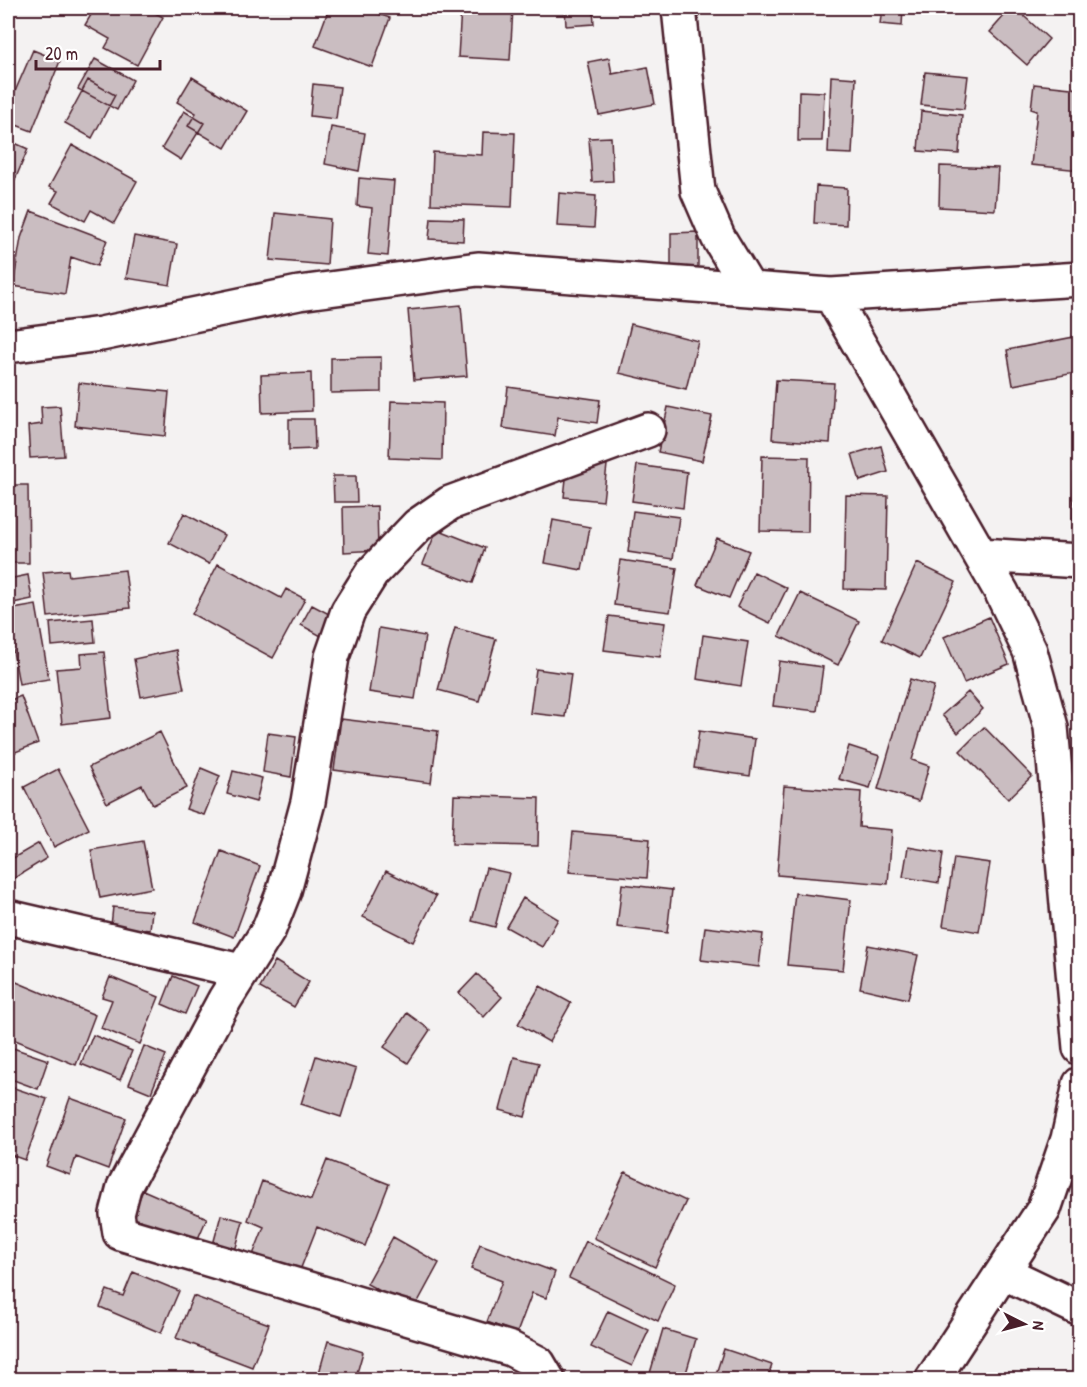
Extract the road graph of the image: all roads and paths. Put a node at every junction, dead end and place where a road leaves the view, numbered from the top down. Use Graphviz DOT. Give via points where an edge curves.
graph roads {
  1 [pos="679,8"];
  2 [pos="1080,279"];
  3 [pos="749,288"];
  4 [pos="831,296"];
  5 [pos="8,346"];
  6 [pos="648,430"];
  7 [pos="981,555"];
  8 [pos="1080,561"];
  9 [pos="8,917"];
  10 [pos="241,971"];
  11 [pos="1080,1048"];
  12 [pos="1080,1084"];
  13 [pos="1003,1272"];
  14 [pos="1080,1309"];
  15 [pos="548,1380"];
  16 [pos="932,1380"];
  1 -- 3 [label="street" via="698,191 718,237"];
  2 -- 4 [label="street"];
  3 -- 4 [label="street"];
  3 -- 5 [label="street" via="478,269 299,293 101,334"];
  4 -- 7 [label="street"];
  6 -- 10 [label="street" via="450,503 418,525 372,573 348,610 332,657 308,802 284,891 269,929"];
  7 -- 8 [label="street"];
  7 -- 11 [label="street" via="1030,651 1051,727"];
  9 -- 10 [label="street"];
  10 -- 15 [label="street" via="124,1187 117,1214 120,1233 511,1349 538,1363"];
  12 -- 13 [label="street" via="1068,1139 1044,1209"];
  13 -- 14 [label="street"];
  13 -- 16 [label="street"];
}
